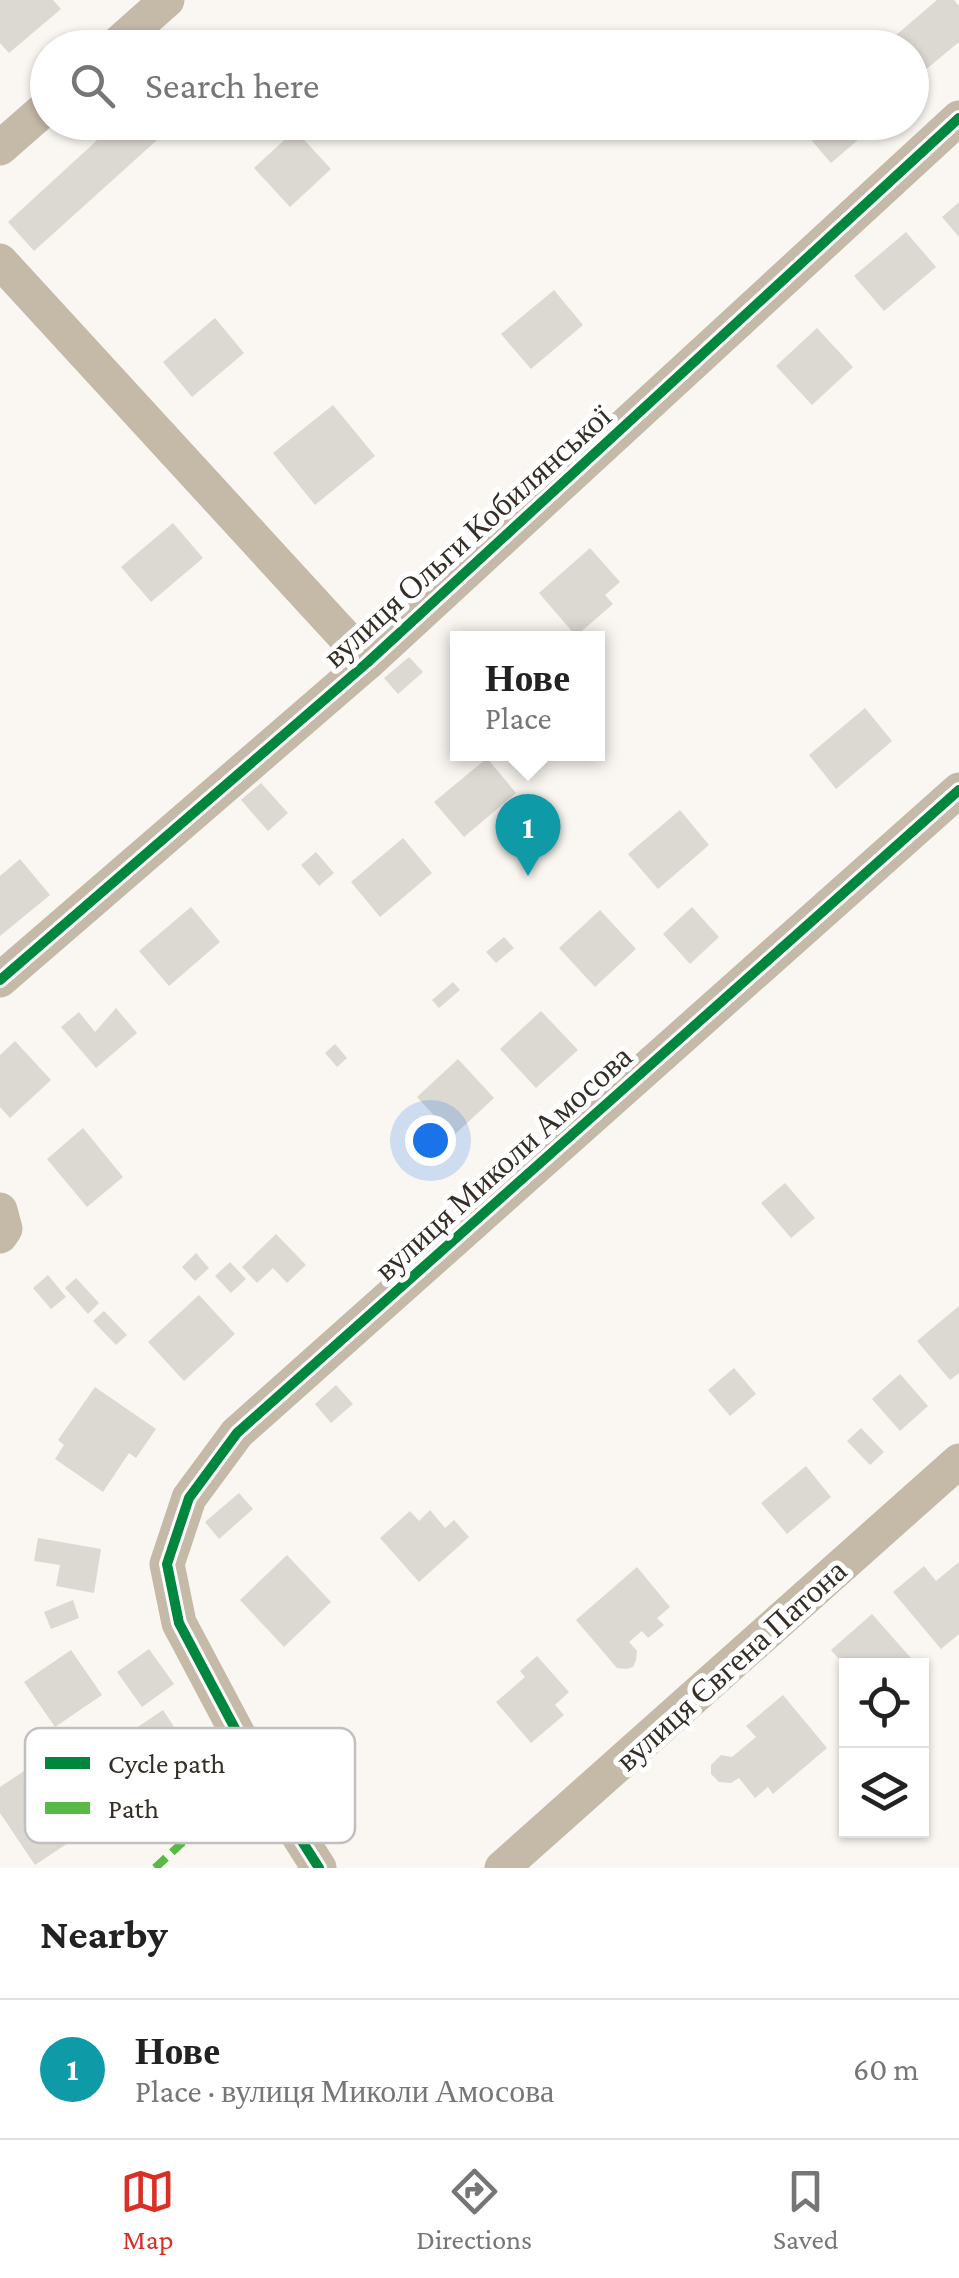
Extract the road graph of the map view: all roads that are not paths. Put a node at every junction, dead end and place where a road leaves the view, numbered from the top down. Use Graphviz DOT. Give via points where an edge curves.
graph roads {
  1 [pos="167,0"];
  2 [pos="133,30"];
  3 [pos="959,118"];
  4 [pos="30,122"];
  5 [pos="0,148"];
  6 [pos="0,261"];
  7 [pos="368,662"];
  8 [pos="959,790"];
  9 [pos="0,980"];
  10 [pos="0,1210"];
  11 [pos="0,1236"];
  12 [pos="959,1461"];
  13 [pos="235,1728"];
  14 [pos="302,1843"];
  15 [pos="318,1868"];
  16 [pos="502,1868"];
  1 -- 2 [label="street"];
  3 -- 7 [label="street, вулиця Ольги Кобилянської"];
  4 -- 5 [label="street"];
  6 -- 7 [label="street"];
  7 -- 9 [label="street, вулиця Ольги Кобилянської"];
  8 -- 13 [label="street, вулиця Миколи Амосова" via="238,1433 188,1498 166,1564 180,1623"];
  10 -- 11 [label="street" via="6,1228"];
  12 -- 16 [label="street, вулиця Євгена Патона"];
  14 -- 15 [label="street, вулиця Миколи Амосова"];
}
